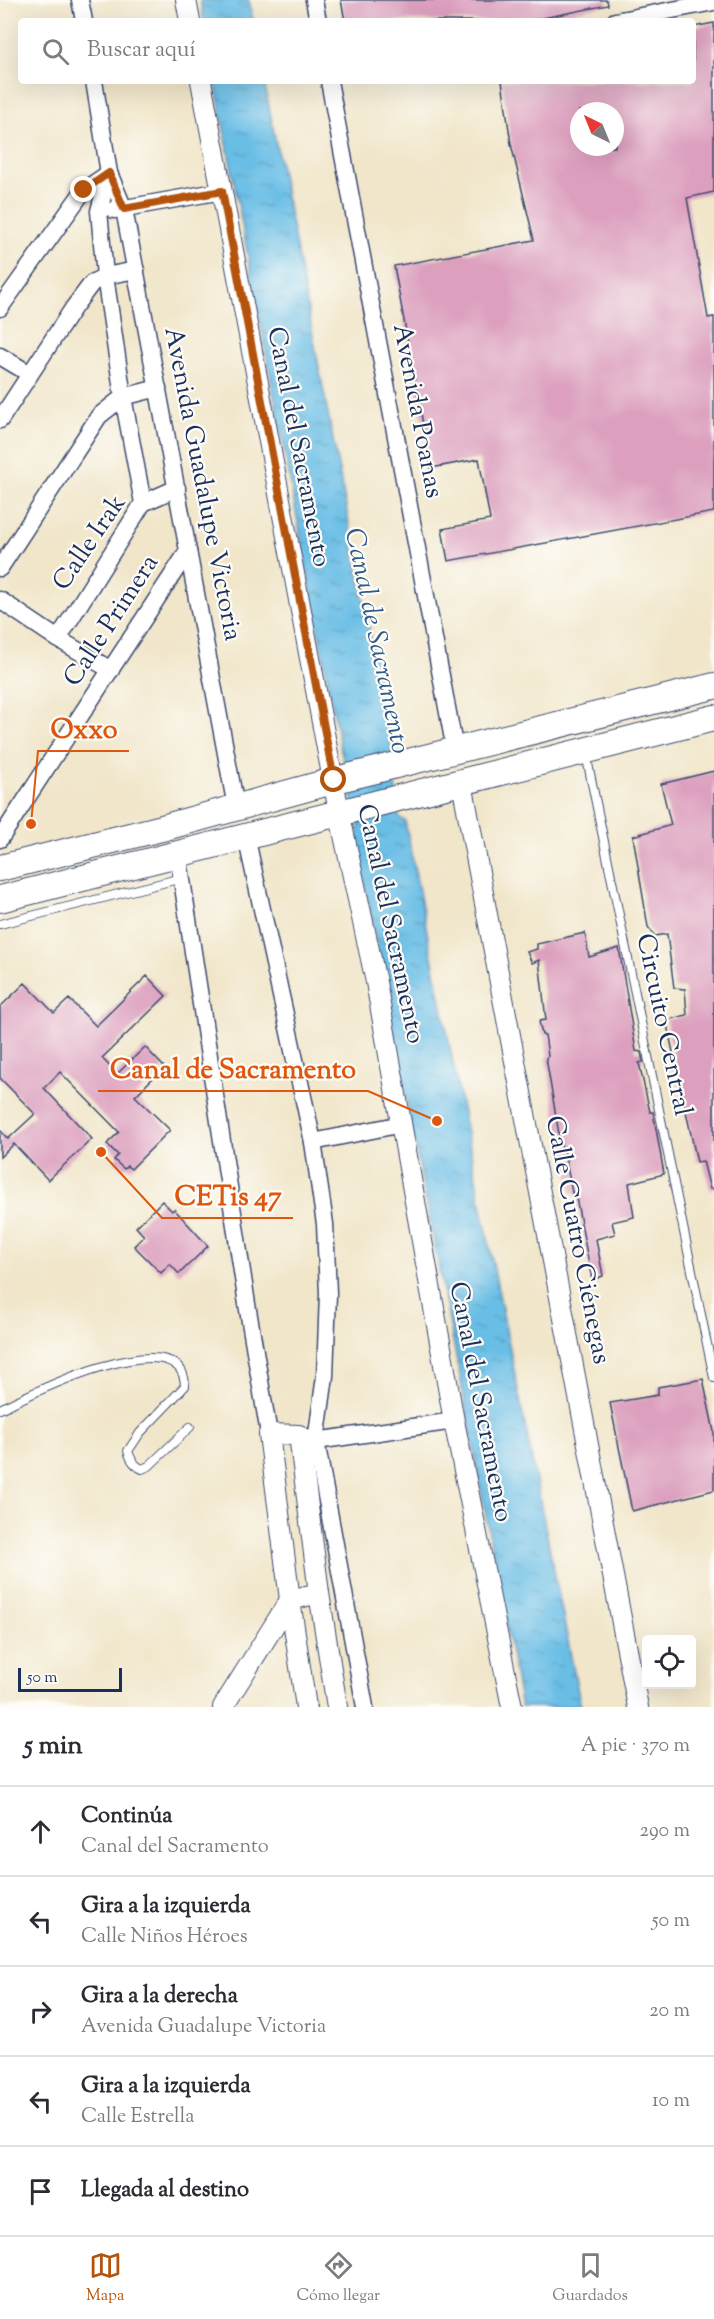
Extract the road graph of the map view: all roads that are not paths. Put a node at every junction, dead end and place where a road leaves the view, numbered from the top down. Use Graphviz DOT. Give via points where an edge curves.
graph roads {
  1 [pos="80,0"];
  2 [pos="186,0"];
  3 [pos="314,0"];
  4 [pos="714,2"];
  5 [pos="83,18"];
  6 [pos="189,18"];
  7 [pos="317,18"];
  8 [pos="631,18"];
  9 [pos="94,84"];
  10 [pos="202,84"];
  11 [pos="330,84"];
  12 [pos="109,173"];
  13 [pos="222,191"];
  14 [pos="124,209"];
  15 [pos="99,211"];
  16 [pos="136,270"];
  17 [pos="105,276"];
  18 [pos="0,308"];
  19 [pos="0,356"];
  20 [pos="30,374"];
  21 [pos="158,388"];
  22 [pos="123,398"];
  23 [pos="0,420"];
  24 [pos="177,489"];
  25 [pos="144,503"];
  26 [pos="188,551"];
  27 [pos="0,568"];
  28 [pos="0,600"];
  29 [pos="57,639"];
  30 [pos="111,670"];
  31 [pos="714,686"];
  32 [pos="714,718"];
  33 [pos="529,732"];
  34 [pos="455,750"];
  35 [pos="585,751"];
  36 [pos="538,763"];
  37 [pos="337,779"];
  38 [pos="462,783"];
  39 [pos="236,807"];
  40 [pos="342,811"];
  41 [pos="246,836"];
  42 [pos="0,839"];
  43 [pos="180,866"];
  44 [pos="0,868"];
  45 [pos="0,899"];
  46 [pos="0,924"];
  47 [pos="402,1124"];
  48 [pos="313,1142"];
  49 [pos="714,1378"];
  50 [pos="0,1409"];
  51 [pos="454,1421"];
  52 [pos="190,1427"];
  53 [pos="269,1434"];
  54 [pos="307,1438"];
  55 [pos="319,1593"];
  56 [pos="290,1600"];
  57 [pos="224,1707"];
  58 [pos="306,1707"];
  59 [pos="337,1707"];
  60 [pos="365,1707"];
  61 [pos="512,1707"];
  62 [pos="638,1707"];
  1 -- 5 [label="street"];
  2 -- 6 [label="street"];
  3 -- 7 [label="street"];
  4 -- 8 [label="street"];
  9 -- 12 [label="street, Avenida Guadalupe Victoria"];
  10 -- 13 [label="street, Canal del Sacramento"];
  11 -- 34 [label="street, Avenida Poanas"];
  12 -- 14 [label="street, Avenida Guadalupe Victoria"];
  12 -- 15 [label="street, Avenida Guadalupe Victoria"];
  12 -- 18 [label="street" via="84,190"];
  13 -- 14 [label="street"];
  13 -- 37 [label="street, Canal del Sacramento"];
  14 -- 15 [label="street"];
  14 -- 16 [label="street, Avenida Guadalupe Victoria"];
  15 -- 17 [label="street, Avenida Guadalupe Victoria"];
  16 -- 17 [label="street"];
  16 -- 21 [label="street, Avenida Guadalupe Victoria"];
  17 -- 20 [label="street" via="82,294"];
  17 -- 22 [label="street, Avenida Guadalupe Victoria"];
  19 -- 20 [label="street"];
  20 -- 23 [label="street"];
  21 -- 22 [label="street"];
  21 -- 24 [label="street, Avenida Guadalupe Victoria"];
  22 -- 25 [label="street, Avenida Guadalupe Victoria"];
  22 -- 27 [label="street" via="109,406 91,426"];
  24 -- 25 [label="street, Calle Irak"];
  24 -- 26 [label="street, Avenida Guadalupe Victoria"];
  25 -- 29 [label="street, Calle Irak"];
  26 -- 30 [label="street, Calle Primera"];
  26 -- 39 [label="street, Avenida Guadalupe Victoria"];
  28 -- 29 [label="street"];
  29 -- 30 [label="street"];
  30 -- 42 [label="street, Calle Primera"];
  31 -- 33 [label="main road"];
  32 -- 35 [label="main road"];
  33 -- 34 [label="main road"];
  33 -- 36 [label="main road"];
  34 -- 37 [label="main road"];
  35 -- 36 [label="main road"];
  35 -- 49 [label="lane, Circuito Central"];
  36 -- 38 [label="main road"];
  37 -- 39 [label="main road"];
  37 -- 40 [label="street, Canal del Sacramento"];
  38 -- 40 [label="main road"];
  38 -- 62 [label="street, Calle Cuatro Ciénegas"];
  39 -- 44 [label="main road"];
  40 -- 41 [label="main road"];
  40 -- 47 [label="street, Canal del Sacramento"];
  41 -- 43 [label="main road"];
  41 -- 48 [label="street"];
  43 -- 45 [label="main road"];
  43 -- 46 [label="lane"];
  43 -- 53 [label="street"];
  47 -- 48 [label="street"];
  47 -- 51 [label="street, Canal del Sacramento"];
  48 -- 54 [label="street" via="325,1224 328,1293 326,1376"];
  50 -- 52 [label="lane" via="93,1369 159,1357 172,1361 182,1371 185,1386 136,1438 128,1452 130,1459 142,1469 149,1466"];
  51 -- 54 [label="street"];
  51 -- 61 [label="street, Canal del Sacramento"];
  53 -- 54 [label="street"];
  53 -- 56 [label="street"];
  54 -- 55 [label="street"];
  54 -- 60 [label="street"];
  55 -- 56 [label="street"];
  55 -- 59 [label="street"];
  56 -- 57 [label="street"];
  56 -- 58 [label="street"];
}
